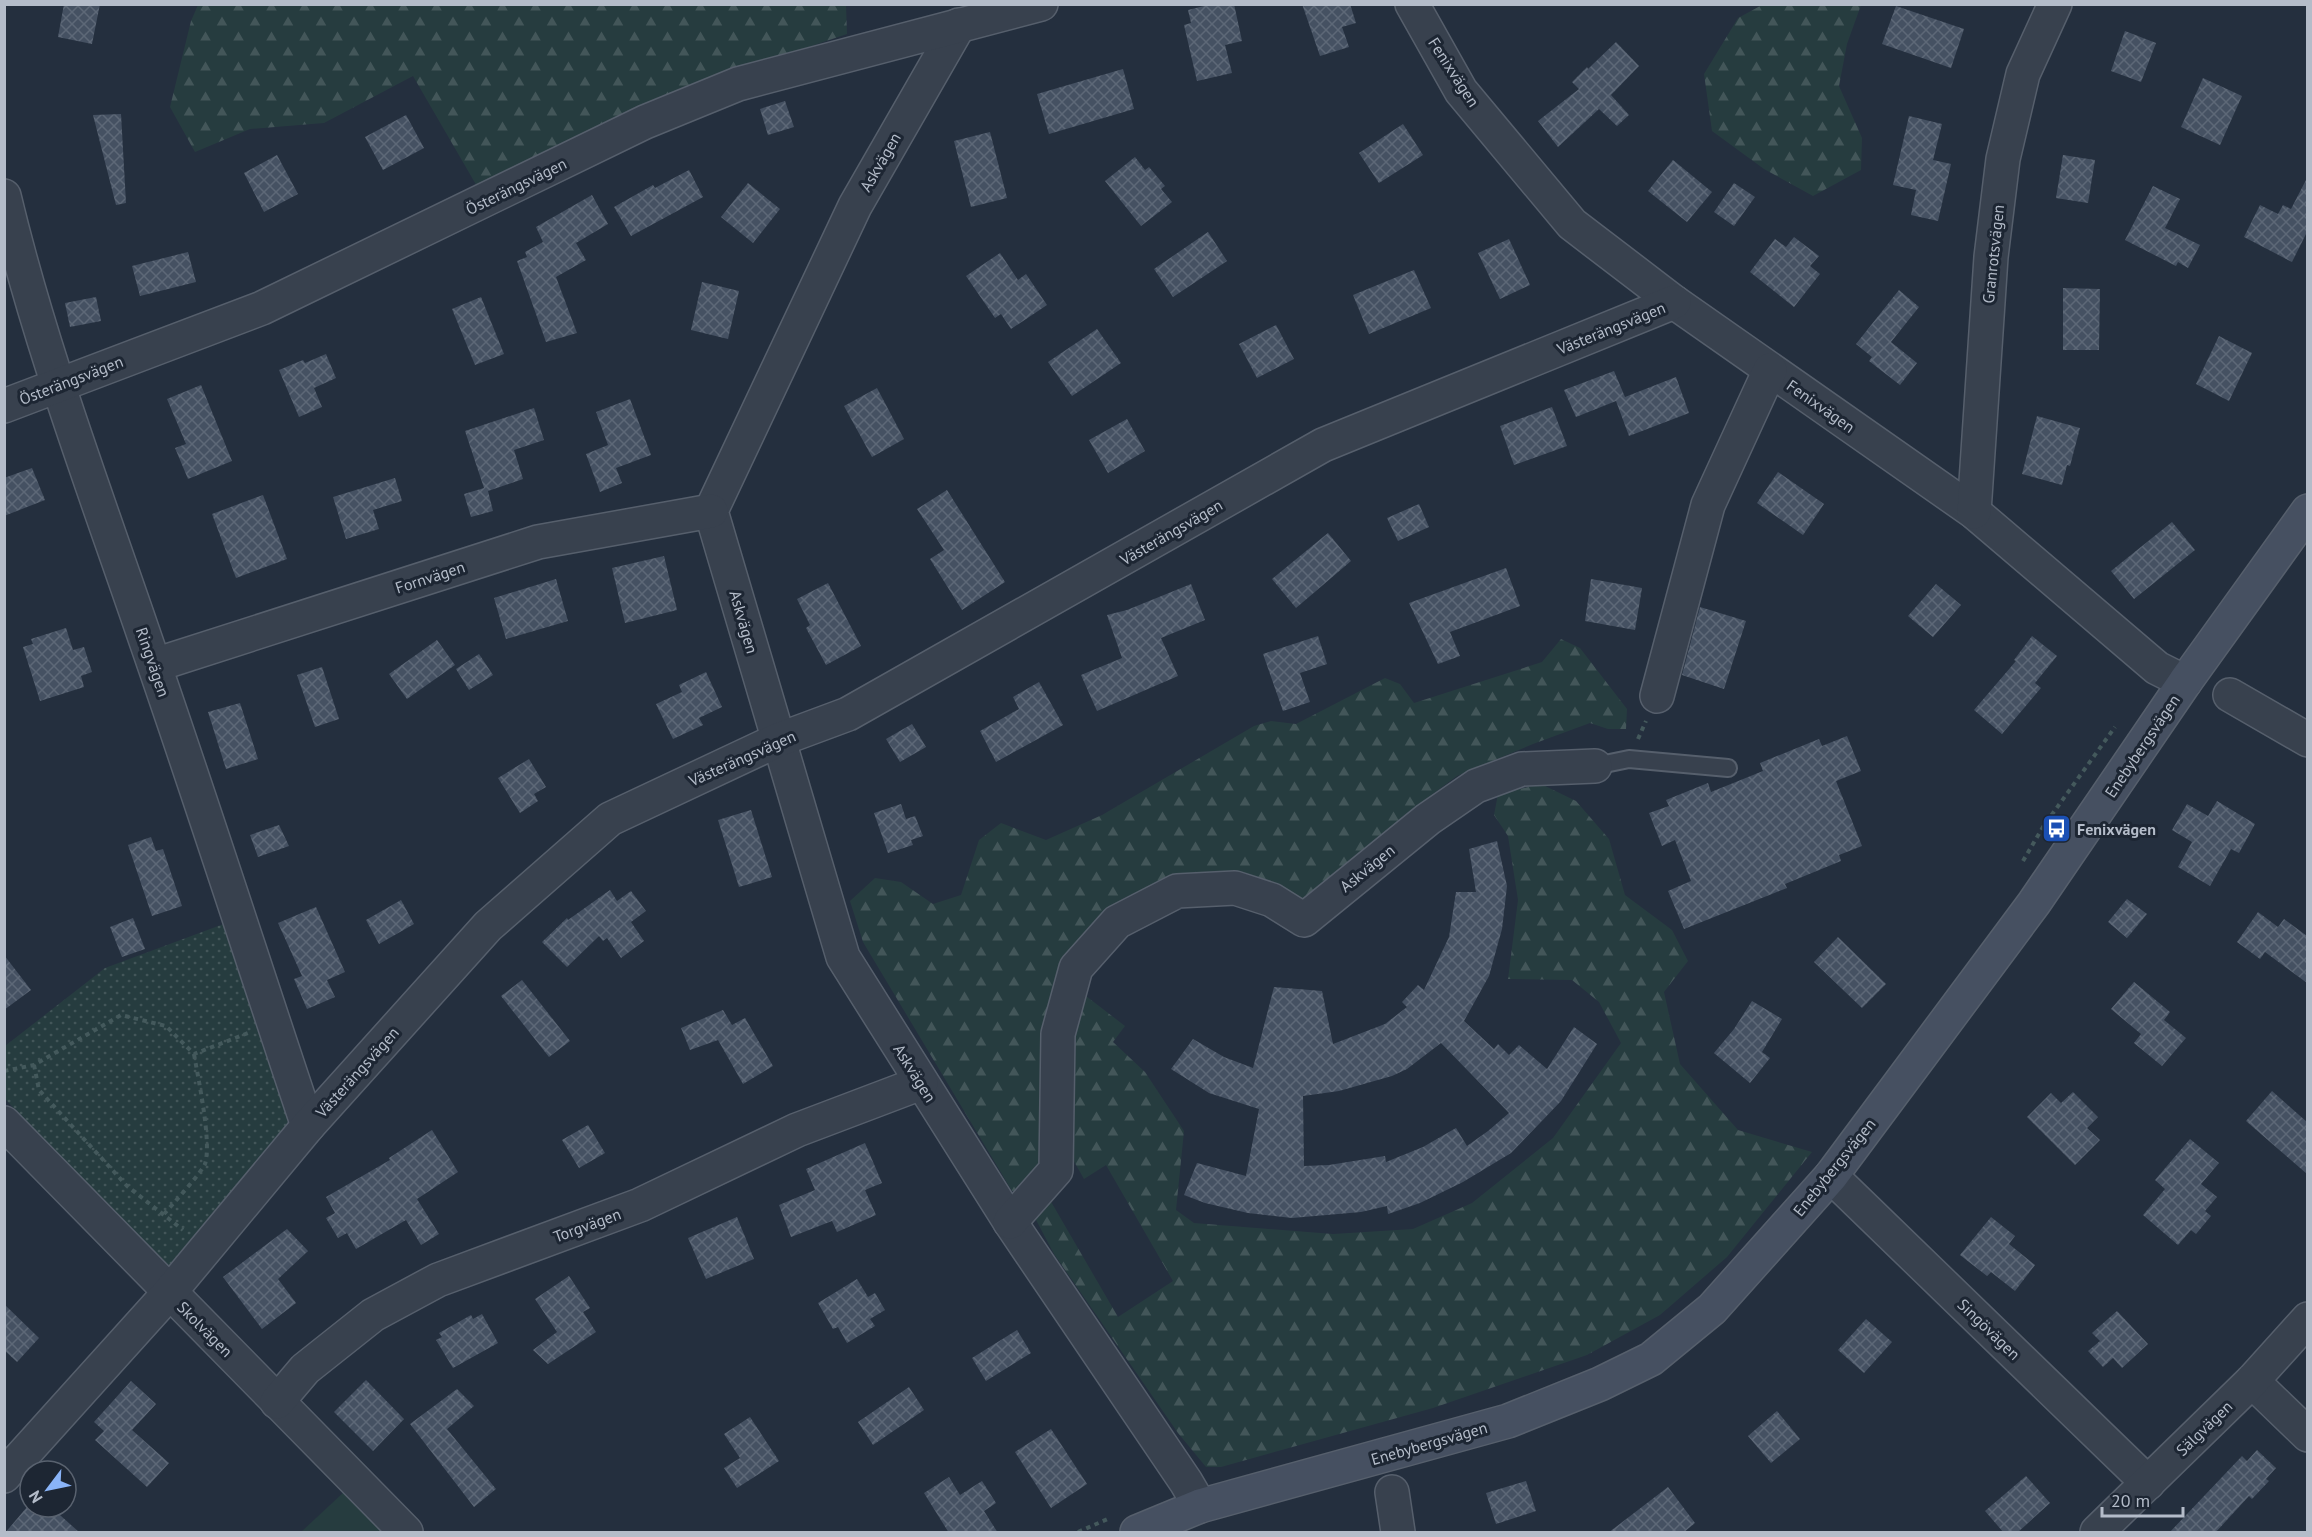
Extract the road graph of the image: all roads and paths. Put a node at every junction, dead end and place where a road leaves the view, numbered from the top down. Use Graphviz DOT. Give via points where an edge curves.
graph roads {
  1 [pos="1041,4"];
  2 [pos="1412,4"];
  3 [pos="2055,4"];
  4 [pos="959,25"];
  5 [pos="4,196"];
  6 [pos="1674,302"];
  7 [pos="1770,370"];
  8 [pos="58,385"];
  9 [pos="4,406"];
  10 [pos="711,511"];
  11 [pos="2307,511"];
  12 [pos="1974,512"];
  13 [pos="154,665"];
  14 [pos="2185,682"];
  15 [pos="2230,695"];
  16 [pos="1657,696"];
  17 [pos="2116,724"];
  18 [pos="778,740"];
  19 [pos="2307,740"];
  20 [pos="1629,759"];
  21 [pos="1595,766"];
  22 [pos="1728,768"];
  23 [pos="2021,866"];
  24 [pos="274,1023"];
  25 [pos="194,1054"];
  26 [pos="34,1065"];
  27 [pos="4,1071"];
  28 [pos="921,1083"];
  29 [pos="4,1124"];
  30 [pos="308,1126"];
  31 [pos="1831,1176"];
  32 [pos="164,1214"];
  33 [pos="1011,1222"];
  34 [pos="206,1249"];
  35 [pos="169,1293"];
  36 [pos="2307,1319"];
  37 [pos="2252,1381"];
  38 [pos="277,1402"];
  39 [pos="2307,1435"];
  40 [pos="4,1476"];
  41 [pos="2148,1483"];
  42 [pos="1392,1492"];
  43 [pos="1200,1506"];
  44 [pos="1124,1525"];
  45 [pos="406,1533"];
  46 [pos="1078,1533"];
  47 [pos="1398,1533"];
  48 [pos="2097,1533"];
  1 -- 4 [label="street, Österängsvägen"];
  2 -- 6 [label="street, Fenixvägen" via="1461,91 1572,224"];
  3 -- 12 [label="street, Granrotsvägen" via="2023,74 2003,159 1991,257"];
  4 -- 8 [label="street, Österängsvägen" via="738,84 645,122 262,308"];
  4 -- 10 [label="street, Askvägen" via="855,206"];
  5 -- 8 [label="street, Ringvägen" via="22,271"];
  6 -- 7 [label="street, Fenixvägen"];
  6 -- 18 [label="street, Västerängsvägen" via="1323,445 848,714"];
  7 -- 12 [label="street, Fenixvägen"];
  7 -- 16 [label="street, Fenixvägen" via="1708,505"];
  8 -- 9 [label="street, Österängsvägen"];
  8 -- 13 [label="street, Ringvägen"];
  10 -- 13 [label="street, Fornvägen" via="538,542"];
  10 -- 18 [label="street, Askvägen"];
  11 -- 14 [label="main road, Enebybergsvägen"];
  12 -- 14 [label="street, Fenixvägen" via="2157,668"];
  13 -- 24 [label="street, Ringvägen"];
  14 -- 31 [label="main road, Enebybergsvägen" via="2034,903"];
  15 -- 19 [label="street"];
  16 -- 20 [label="path"];
  17 -- 23 [label="path" via="2043,827"];
  18 -- 28 [label="street, Askvägen" via="843,957"];
  18 -- 30 [label="street, Västerängsvägen" via="610,819 488,926"];
  20 -- 21 [label="lane"];
  20 -- 22 [label="lane"];
  21 -- 33 [label="street, Askvägen" via="1522,769 1476,786 1428,819 1304,920 1272,900 1235,888 1177,891 1117,922 1076,968 1058,1034 1056,1170"];
  24 -- 25 [label="path"];
  24 -- 30 [label="street, Ringvägen"];
  25 -- 26 [label="path" via="166,1026 121,1015"];
  25 -- 32 [label="path" via="206,1139 205,1164"];
  26 -- 27 [label="path"];
  26 -- 32 [label="path" via="39,1090 127,1186"];
  28 -- 33 [label="street, Askvägen"];
  28 -- 38 [label="street, Torgvägen" via="797,1130 640,1205 438,1280 373,1315 305,1368"];
  29 -- 35 [label="street, Skolvägen"];
  30 -- 34 [label="street, Västerängsvägen"];
  31 -- 41 [label="street, Singövägen"];
  31 -- 43 [label="main road, Enebybergsvägen" via="1712,1309 1651,1359 1508,1421"];
  32 -- 34 [label="path"];
  33 -- 43 [label="street, Askvägen"];
  34 -- 35 [label="street, Västerängsvägen"];
  35 -- 38 [label="street, Skolvägen"];
  35 -- 40 [label="street, Västerängsvägen"];
  36 -- 37 [label="street, Sälgvägen"];
  37 -- 39 [label="street"];
  37 -- 41 [label="street, Sälgvägen"];
  38 -- 45 [label="street, Skolvägen"];
  41 -- 48 [label="street, Sälgvägen"];
  42 -- 47 [label="street"];
  43 -- 44 [label="main road, Enebybergsvägen"];
  44 -- 46 [label="path"];
}
